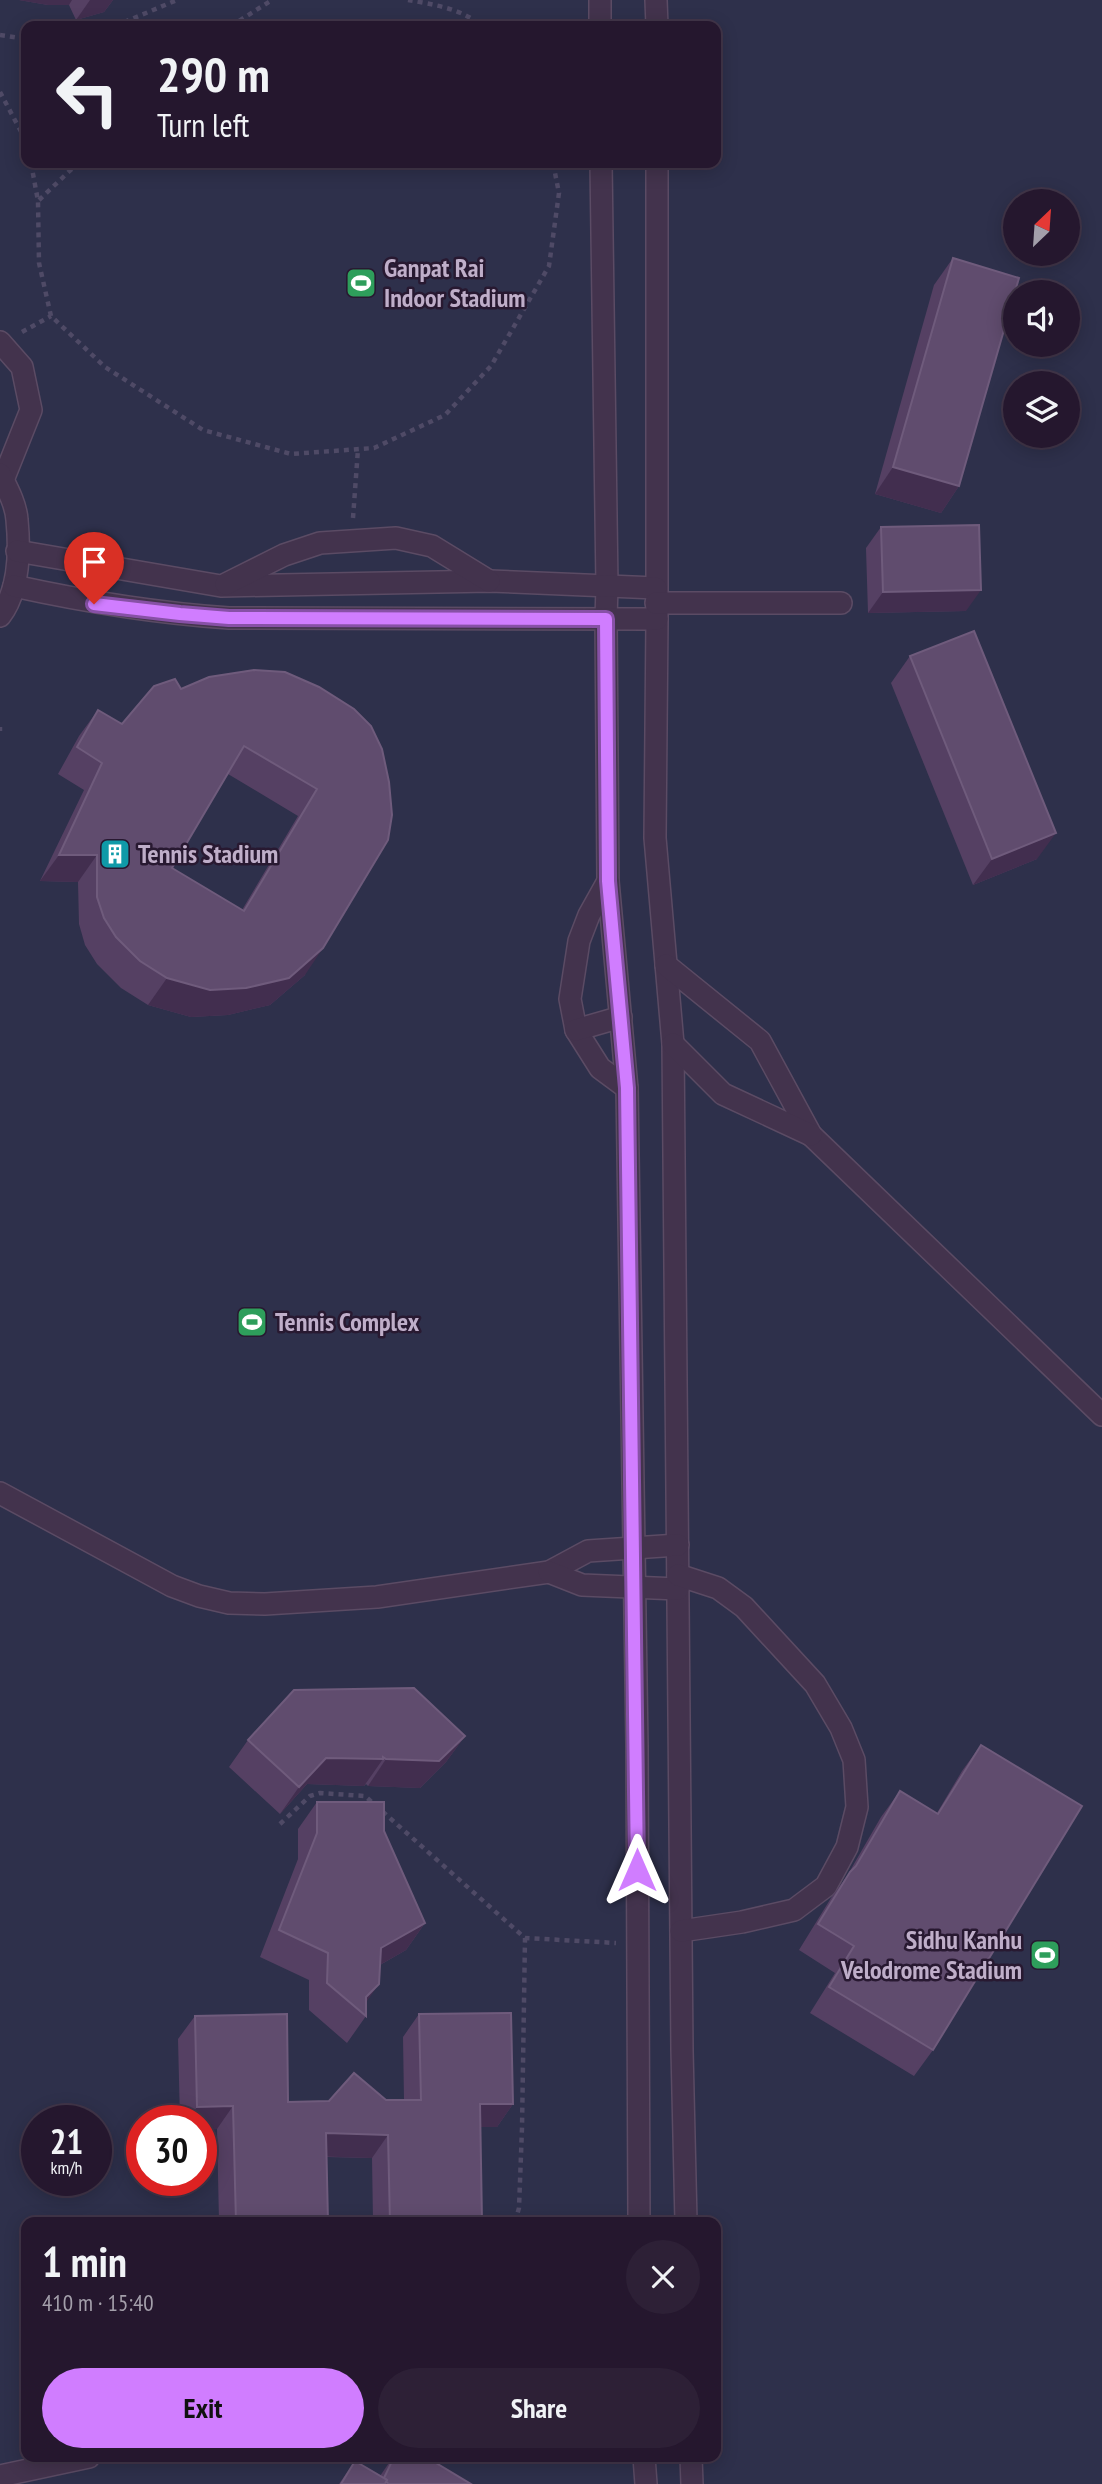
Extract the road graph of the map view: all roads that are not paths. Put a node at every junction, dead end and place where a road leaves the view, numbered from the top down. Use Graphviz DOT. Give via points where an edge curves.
graph roads {
  1 [pos="600,0"];
  2 [pos="656,0"];
  3 [pos="600,21"];
  4 [pos="657,21"];
  5 [pos="601,168"];
  6 [pos="656,168"];
  7 [pos="0,342"];
  8 [pos="1,477"];
  9 [pos="17,551"];
  10 [pos="490,581"];
  11 [pos="14,586"];
  12 [pos="221,586"];
  13 [pos="607,586"];
  14 [pos="656,603"];
  15 [pos="841,603"];
  16 [pos="0,616"];
  17 [pos="606,619"];
  18 [pos="608,881"];
  19 [pos="666,965"];
  20 [pos="621,1017"];
  21 [pos="576,1030"];
  22 [pos="673,1044"];
  23 [pos="627,1088"];
  24 [pos="811,1135"];
  25 [pos="1102,1415"];
  26 [pos="0,1493"];
  27 [pos="678,1545"];
  28 [pos="634,1548"];
  29 [pos="550,1572"];
  30 [pos="678,1582"];
  31 [pos="635,1587"];
  32 [pos="681,1931"];
  33 [pos="639,2217"];
  34 [pos="686,2217"];
  35 [pos="66,2462"];
  36 [pos="644,2462"];
  37 [pos="691,2462"];
  38 [pos="0,2476"];
  39 [pos="646,2484"];
  40 [pos="692,2484"];
  1 -- 3 [label="street"];
  2 -- 4 [label="street"];
  5 -- 13 [label="street"];
  6 -- 14 [label="street"];
  7 -- 8 [label="street" via="22,367 31,410"];
  8 -- 9 [label="street" via="17,519"];
  9 -- 11 [label="street"];
  9 -- 12 [label="street"];
  10 -- 12 [label="street"];
  10 -- 12 [label="street" via="432,546 396,538 320,543"];
  10 -- 13 [label="street"];
  11 -- 16 [label="street"];
  11 -- 17 [label="street" via="94,604 229,618"];
  13 -- 14 [label="street"];
  13 -- 17 [label="street"];
  14 -- 15 [label="street"];
  14 -- 17 [label="street"];
  14 -- 19 [label="street" via="655,838"];
  17 -- 18 [label="street"];
  18 -- 20 [label="street"];
  18 -- 21 [label="street" via="579,942 570,999"];
  19 -- 22 [label="street"];
  19 -- 24 [label="street" via="760,1041"];
  20 -- 21 [label="street"];
  20 -- 23 [label="street"];
  21 -- 23 [label="street" via="600,1068"];
  22 -- 24 [label="street" via="723,1094"];
  22 -- 27 [label="street"];
  23 -- 28 [label="street"];
  24 -- 25 [label="street"];
  26 -- 29 [label="street" via="172,1586 229,1603 377,1598"];
  27 -- 28 [label="street"];
  27 -- 30 [label="street"];
  28 -- 29 [label="street" via="588,1551"];
  28 -- 31 [label="street"];
  29 -- 31 [label="street" via="582,1585"];
  30 -- 31 [label="street"];
  30 -- 32 [label="street"];
  30 -- 32 [label="street" via="718,1588 744,1607 814,1684 855,1760 857,1807 847,1847 826,1886 794,1910"];
  31 -- 33 [label="street"];
  32 -- 34 [label="street"];
  35 -- 38 [label="street"];
  36 -- 39 [label="street"];
  37 -- 40 [label="street"];
}
